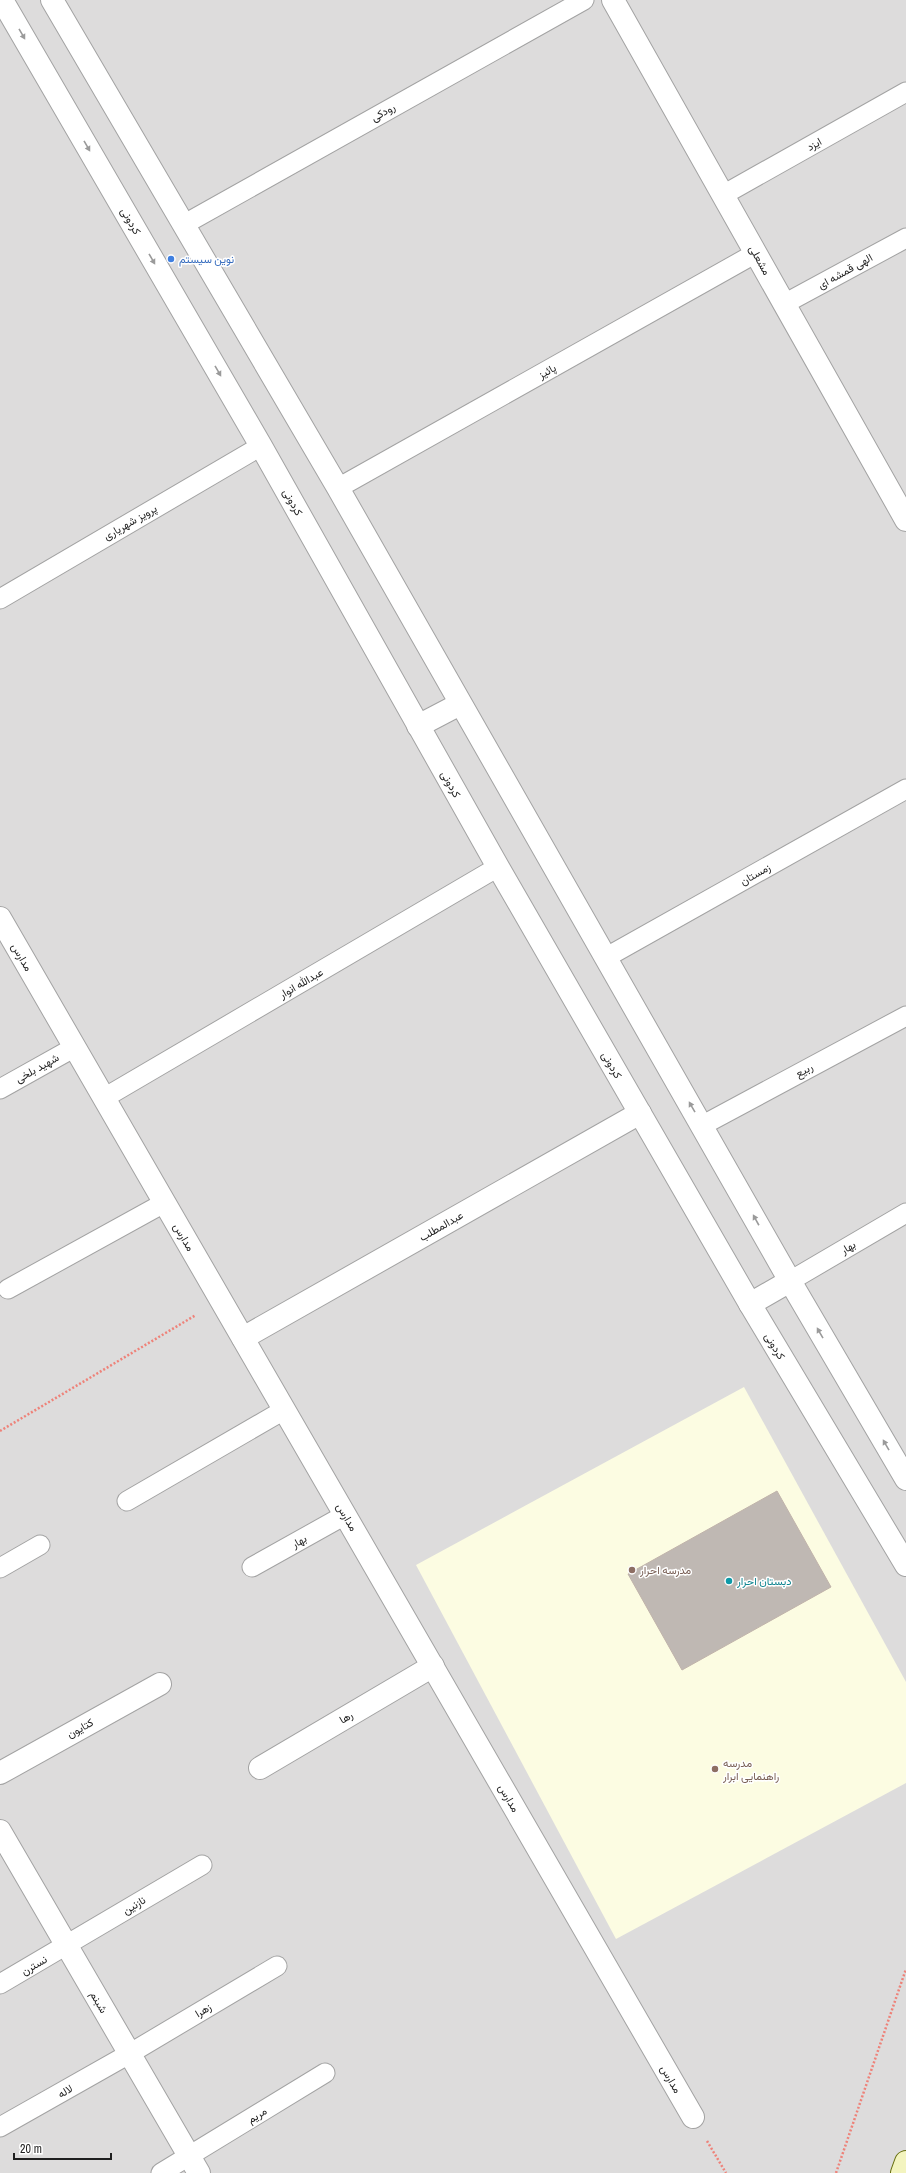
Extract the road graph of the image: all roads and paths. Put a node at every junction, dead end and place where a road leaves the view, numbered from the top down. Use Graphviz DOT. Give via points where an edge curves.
graph roads {
  1 [pos="2,0"];
  2 [pos="52,0"];
  3 [pos="584,0"];
  4 [pos="613,0"];
  5 [pos="906,92"];
  6 [pos="723,195"];
  7 [pos="183,225"];
  8 [pos="906,238"];
  9 [pos="756,253"];
  10 [pos="784,304"];
  11 [pos="261,446"];
  12 [pos="338,488"];
  13 [pos="906,520"];
  14 [pos="0,599"];
  15 [pos="460,704"];
  16 [pos="418,726"];
  17 [pos="906,789"];
  18 [pos="498,867"];
  19 [pos="0,918"];
  20 [pos="604,958"];
  21 [pos="906,1016"];
  22 [pos="75,1047"];
  23 [pos="0,1089"];
  24 [pos="104,1098"];
  25 [pos="640,1113"];
  26 [pos="703,1125"];
  27 [pos="164,1203"];
  28 [pos="906,1213"];
  29 [pos="790,1281"];
  30 [pos="8,1289"];
  31 [pos="221,1301"];
  32 [pos="750,1304"];
  33 [pos="243,1338"];
  34 [pos="284,1410"];
  35 [pos="0,1431"];
  36 [pos="906,1479"];
  37 [pos="127,1501"];
  38 [pos="345,1515"];
  39 [pos="40,1545"];
  40 [pos="906,1565"];
  41 [pos="252,1567"];
  42 [pos="0,1568"];
  43 [pos="432,1666"];
  44 [pos="160,1684"];
  45 [pos="260,1768"];
  46 [pos="0,1773"];
  47 [pos="2,1841"];
  48 [pos="202,1865"];
  49 [pos="67,1946"];
  50 [pos="277,1966"];
  51 [pos="906,1969"];
  52 [pos="0,1984"];
  53 [pos="129,2054"];
  54 [pos="325,2073"];
  55 [pos="693,2117"];
  56 [pos="0,2127"];
  57 [pos="906,2162"];
  58 [pos="194,2165"];
  59 [pos="161,2173"];
  60 [pos="726,2173"];
  61 [pos="836,2173"];
  62 [pos="902,2173"];
  1 -- 11 [label="street, کردونی, one-way"];
  2 -- 7 [label="street"];
  3 -- 7 [label="lane, رودکی"];
  4 -- 6 [label="street, مشعلی"];
  5 -- 6 [label="lane, ایزد"];
  6 -- 9 [label="street, مشعلی"];
  7 -- 12 [label="street"];
  8 -- 10 [label="lane, الهی قمشه ای"];
  9 -- 10 [label="street, مشعلی"];
  9 -- 12 [label="lane, پائیز"];
  10 -- 13 [label="street, مشعلی"];
  11 -- 14 [label="lane, پرویز شهریاری"];
  11 -- 16 [label="street, کردونی"];
  12 -- 15 [label="street"];
  15 -- 16 [label="street"];
  15 -- 20 [label="street"];
  16 -- 18 [label="street, کردونی"];
  17 -- 20 [label="lane, زمستان"];
  18 -- 24 [label="lane, عبدالله انوار"];
  18 -- 25 [label="street, کردونی"];
  19 -- 22 [label="street, مدارس"];
  26 -- 20 [label="street, one-way"];
  21 -- 26 [label="lane, ربیع"];
  22 -- 23 [label="lane, شهید بلخی"];
  22 -- 24 [label="street, مدارس"];
  24 -- 27 [label="street, مدارس"];
  25 -- 32 [label="street, کردونی"];
  25 -- 33 [label="street, عبدالمطلب"];
  29 -- 26 [label="street, one-way"];
  27 -- 30 [label="lane"];
  27 -- 31 [label="street, مدارس"];
  28 -- 29 [label="lane, بهار"];
  29 -- 32 [label="street"];
  36 -- 29 [label="street, one-way"];
  31 -- 33 [label="street, مدارس"];
  31 -- 35 [label="path"];
  32 -- 40 [label="street, کردونی"];
  33 -- 34 [label="street, مدارس"];
  34 -- 37 [label="lane"];
  34 -- 38 [label="street, مدارس"];
  38 -- 41 [label="lane, بهار"];
  38 -- 43 [label="street, مدارس"];
  39 -- 42 [label="lane"];
  43 -- 45 [label="street, رها"];
  43 -- 55 [label="street, مدارس"];
  44 -- 46 [label="street, کتایون"];
  47 -- 49 [label="street, شبنم"];
  48 -- 49 [label="lane, نازنین"];
  49 -- 52 [label="lane, نسترن"];
  49 -- 53 [label="street, شبنم"];
  50 -- 53 [label="lane, زهرا"];
  51 -- 61 [label="path"];
  53 -- 56 [label="lane, لاله"];
  53 -- 58 [label="street, شبنم"];
  54 -- 58 [label="lane, مریم"];
  55 -- 60 [label="path"];
  57 -- 62 [label="main road"];
  58 -- 59 [label="lane, مریم"];
}
